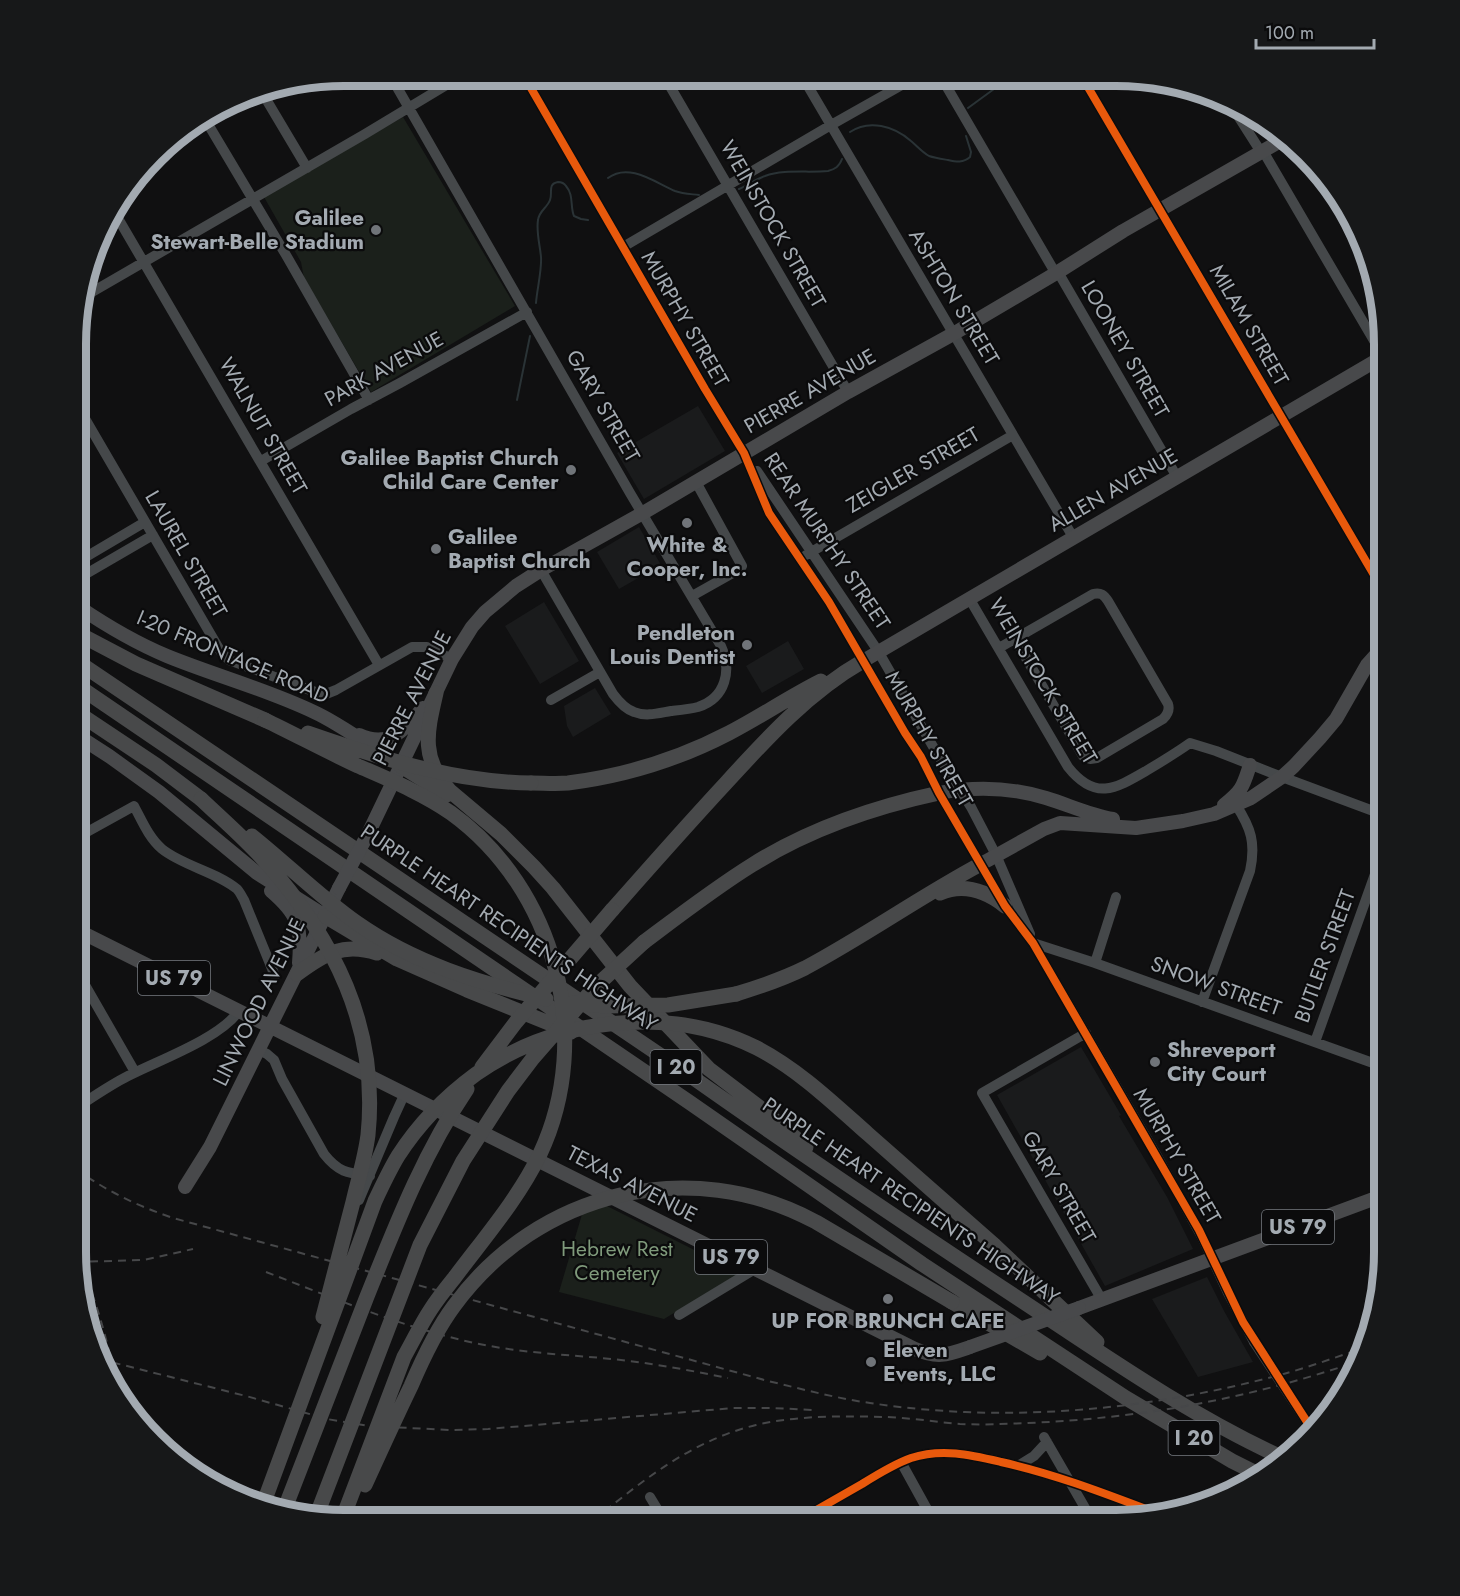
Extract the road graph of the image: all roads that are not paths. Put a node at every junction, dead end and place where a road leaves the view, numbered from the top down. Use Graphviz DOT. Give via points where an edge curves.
graph roads {
  1 [pos="396,86"];
  2 [pos="445,86"];
  3 [pos="530,86"];
  4 [pos="670,86"];
  5 [pos="808,86"];
  6 [pos="900,86"];
  7 [pos="946,86"];
  8 [pos="1087,86"];
  9 [pos="265,98"];
  10 [pos="409,108"];
  11 [pos="1238,116"];
  12 [pos="208,124"];
  13 [pos="831,125"];
  14 [pos="1278,142"];
  15 [pos="1262,152"];
  16 [pos="307,168"];
  17 [pos="728,185"];
  18 [pos="252,200"];
  19 [pos="1160,210"];
  20 [pos="118,218"];
  21 [pos="623,247"];
  22 [pos="144,263"];
  23 [pos="1057,273"];
  24 [pos="90,293"];
  25 [pos="527,312"];
  26 [pos="953,334"];
  27 [pos="1374,339"];
  28 [pos="1374,362"];
  29 [pos="848,392"];
  30 [pos="369,400"];
  31 [pos="1281,416"];
  32 [pos="86,420"];
  33 [pos="1013,435"];
  34 [pos="744,453"];
  35 [pos="261,461"];
  36 [pos="1177,477"];
  37 [pos="696,482"];
  38 [pos="643,513"];
  39 [pos="145,522"];
  40 [pos="153,536"];
  41 [pos="1073,537"];
  42 [pos="811,552"];
  43 [pos="86,557"];
  44 [pos="800,558"];
  45 [pos="541,570"];
  46 [pos="86,574"];
  47 [pos="1374,575"];
  48 [pos="692,596"];
  49 [pos="969,598"];
  50 [pos="86,611"];
  51 [pos="86,629"];
  52 [pos="86,638"];
  53 [pos="1015,639"];
  54 [pos="999,648"];
  55 [pos="878,651"];
  56 [pos="1374,657"];
  57 [pos="452,659"];
  58 [pos="859,663"];
  59 [pos="379,665"];
  60 [pos="86,667"];
  61 [pos="600,672"];
  62 [pos="170,678"];
  63 [pos="86,691"];
  64 [pos="436,693"];
  65 [pos="551,700"];
  66 [pos="86,718"];
  67 [pos="325,718"];
  68 [pos="265,720"];
  69 [pos="86,741"];
  70 [pos="1250,765"];
  71 [pos="401,766"];
  72 [pos="1282,777"];
  73 [pos="960,789"];
  74 [pos="939,793"];
  75 [pos="201,799"];
  76 [pos="1236,805"];
  77 [pos="1374,810"];
  78 [pos="475,812"];
  79 [pos="1214,814"];
  80 [pos="1160,824"];
  81 [pos="86,833"];
  82 [pos="368,834"];
  83 [pos="226,848"];
  84 [pos="996,855"];
  85 [pos="981,864"];
  86 [pos="1374,877"];
  87 [pos="1116,897"];
  88 [pos="923,898"];
  89 [pos="1005,906"];
  90 [pos="325,916"];
  91 [pos="86,934"];
  92 [pos="1033,943"];
  93 [pos="397,959"];
  94 [pos="1095,963"];
  95 [pos="297,974"];
  96 [pos="275,976"];
  97 [pos="86,987"];
  98 [pos="1202,1002"];
  99 [pos="239,1011"];
  100 [pos="271,1026"];
  101 [pos="1086,1033"];
  102 [pos="1315,1042"];
  103 [pos="608,1047"];
  104 [pos="259,1050"];
  105 [pos="1374,1063"];
  106 [pos="135,1072"];
  107 [pos="405,1093"];
  108 [pos="86,1101"];
  109 [pos="370,1176"];
  110 [pos="849,1184"];
  111 [pos="185,1187"];
  112 [pos="1374,1199"];
  113 [pos="356,1207"];
  114 [pos="1212,1260"];
  115 [pos="754,1269"];
  116 [pos="1102,1300"];
  117 [pos="679,1315"];
  118 [pos="1126,1369"];
  119 [pos="306,1383"];
  120 [pos="1126,1398"];
  121 [pos="1308,1423"];
  122 [pos="1277,1455"];
  123 [pos="901,1462"];
  124 [pos="1018,1466"];
  125 [pos="1253,1472"];
  126 [pos="1070,1480"];
  127 [pos="650,1497"];
  128 [pos="265,1499"];
  129 [pos="286,1504"];
  130 [pos="319,1509"];
  131 [pos="1145,1509"];
  132 [pos="346,1510"];
  133 [pos="353,1510"];
  134 [pos="658,1510"];
  135 [pos="817,1510"];
  136 [pos="927,1510"];
  137 [pos="1086,1510"];
  1 -- 10 [label="street, GARY STREET"];
  2 -- 10 [label="street"];
  3 -- 21 [label="street, MURPHY STREET"];
  4 -- 17 [label="street, WEINSTOCK STREET"];
  5 -- 13 [label="street, ASHTON STREET"];
  6 -- 13 [label="street"];
  7 -- 23 [label="street, LOONEY STREET"];
  8 -- 19 [label="street, MILAM STREET"];
  9 -- 16 [label="street"];
  10 -- 16 [label="street"];
  10 -- 25 [label="street, GARY STREET"];
  11 -- 15 [label="street"];
  12 -- 18 [label="street"];
  13 -- 17 [label="street"];
  13 -- 26 [label="street, ASHTON STREET"];
  14 -- 15 [label="main road, PIERRE AVENUE"];
  15 -- 19 [label="main road, PIERRE AVENUE"];
  15 -- 27 [label="street"];
  16 -- 18 [label="street"];
  17 -- 21 [label="street"];
  17 -- 29 [label="street, WEINSTOCK STREET"];
  18 -- 22 [label="street"];
  18 -- 30 [label="street"];
  19 -- 23 [label="main road, PIERRE AVENUE"];
  19 -- 31 [label="street, MILAM STREET"];
  20 -- 22 [label="street, WALNUT STREET"];
  21 -- 34 [label="street, MURPHY STREET"];
  22 -- 24 [label="street"];
  22 -- 35 [label="street, WALNUT STREET"];
  23 -- 26 [label="main road, PIERRE AVENUE"];
  23 -- 36 [label="street, LOONEY STREET"];
  25 -- 30 [label="street, PARK AVENUE"];
  25 -- 38 [label="street, GARY STREET"];
  26 -- 29 [label="main road, PIERRE AVENUE"];
  26 -- 33 [label="street, ASHTON STREET"];
  28 -- 31 [label="main road, ALLEN AVENUE"];
  29 -- 34 [label="main road, PIERRE AVENUE"];
  30 -- 35 [label="street, PARK AVENUE"];
  31 -- 36 [label="main road, ALLEN AVENUE"];
  31 -- 47 [label="street, MILAM STREET"];
  32 -- 39 [label="street, LAUREL STREET"];
  33 -- 41 [label="street, ASHTON STREET"];
  33 -- 42 [label="street, ZEIGLER STREET"];
  34 -- 37 [label="main road, PIERRE AVENUE"];
  34 -- 42 [label="street, REAR MURPHY STREET"];
  34 -- 44 [label="street, MURPHY STREET" via="769,513"];
  35 -- 59 [label="street, WALNUT STREET"];
  36 -- 41 [label="main road, ALLEN AVENUE"];
  37 -- 38 [label="main road, PIERRE AVENUE"];
  37 -- 48 [label="street" via="742,566"];
  38 -- 45 [label="main road, PIERRE AVENUE"];
  38 -- 48 [label="street, GARY STREET"];
  39 -- 40 [label="street, LAUREL STREET"];
  39 -- 43 [label="street"];
  40 -- 46 [label="street"];
  40 -- 59 [label="street, LAUREL STREET" via="229,660 327,694"];
  41 -- 49 [label="main road, ALLEN AVENUE"];
  42 -- 44 [label="street, ZEIGLER STREET"];
  42 -- 55 [label="street, REAR MURPHY STREET"];
  44 -- 58 [label="street, MURPHY STREET"];
  45 -- 57 [label="main road, PIERRE AVENUE" via="485,612"];
  45 -- 61 [label="street"];
  48 -- 61 [label="street, GARY STREET" via="727,665 723,685 712,699 697,707 649,715 632,711 619,702"];
  49 -- 54 [label="street, WEINSTOCK STREET"];
  49 -- 55 [label="main road, ALLEN AVENUE"];
  50 -- 67 [label="main road, I-20 FRONTAGE ROAD" via="147,647 278,696"];
  51 -- 62 [label="highway"];
  52 -- 62 [label="highway"];
  53 -- 53 [label="street" via="1093,594 1104,595 1168,704 1166,716 1096,758 1087,759"];
  53 -- 54 [label="street"];
  54 -- 70 [label="street, WEINSTOCK STREET" via="1068,767 1087,784 1107,789 1121,785 1190,743"];
  55 -- 58 [label="main road, ALLEN AVENUE"];
  55 -- 73 [label="street, MURPHY STREET"];
  56 -- 72 [label="main road" via="1336,719"];
  57 -- 59 [label="street, LAUREL STREET" via="417,646"];
  57 -- 64 [label="main road, PIERRE AVENUE"];
  58 -- 68 [label="highway, bridge" via="714,741 666,761 566,783 486,781 436,772"];
  58 -- 74 [label="street, MURPHY STREET" via="921,757"];
  58 -- 129 [label="highway, bridge" via="781,724 692,820 497,1046 456,1105 413,1185 390,1239"];
  60 -- 110 [label="highway, PURPLE HEART RECIPIENTS HIGHWAY / I 20"];
  61 -- 65 [label="street"];
  62 -- 68 [label="highway"];
  63 -- 103 [label="highway, PURPLE HEART RECIPIENTS HIGHWAY / I 20"];
  64 -- 67 [label="main road" via="406,728 388,738 371,739"];
  64 -- 71 [label="main road, PIERRE AVENUE"];
  64 -- 78 [label="highway" via="428,737 432,764 450,791"];
  66 -- 75 [label="highway"];
  67 -- 71 [label="main road, I-20 FRONTAGE ROAD"];
  68 -- 132 [label="highway, bridge" via="435,802 491,850 539,921 552,955 563,1012 563,1068 555,1110 540,1153 501,1218 417,1332 404,1356"];
  69 -- 83 [label="main road" via="159,792"];
  70 -- 72 [label="street, WEINSTOCK STREET"];
  70 -- 79 [label="main road" via="1238,794"];
  71 -- 78 [label="highway"];
  71 -- 82 [label="main road, PIERRE AVENUE"];
  72 -- 76 [label="main road"];
  72 -- 77 [label="street, WEINSTOCK STREET"];
  73 -- 74 [label="main road"];
  73 -- 80 [label="main road" via="1013,790 1110,819"];
  73 -- 84 [label="street, MURPHY STREET"];
  74 -- 85 [label="street, MURPHY STREET"];
  74 -- 130 [label="highway, bridge" via="826,827 753,864 644,942 595,987 533,1058 463,1161 417,1253"];
  75 -- 88 [label="highway, bridge" via="357,923 419,959 458,975 556,1001 606,1006 668,1005 736,994 804,969"];
  75 -- 119 [label="highway, bridge" via="263,860 313,923 346,982 363,1037 370,1090 367,1139"];
  76 -- 79 [label="main road"];
  76 -- 98 [label="street" via="1251,833 1252,861"];
  78 -- 110 [label="highway" via="534,867 630,986 710,1069"];
  79 -- 80 [label="main road"];
  80 -- 84 [label="main road" via="1136,828 1060,823"];
  81 -- 96 [label="street" via="134,806 161,848 237,889"];
  82 -- 90 [label="main road, LINWOOD AVENUE, bridge"];
  83 -- 90 [label="main road" via="256,873"];
  83 -- 95 [label="main road" via="294,915 300,938"];
  84 -- 85 [label="main road"];
  84 -- 92 [label="street, MURPHY STREET"];
  85 -- 88 [label="highway"];
  85 -- 89 [label="street, MURPHY STREET"];
  86 -- 102 [label="street, BUTLER STREET"];
  87 -- 94 [label="street"];
  88 -- 89 [label="highway" via="951,888 964,888 977,890"];
  89 -- 92 [label="street, MURPHY STREET"];
  90 -- 93 [label="highway"];
  90 -- 95 [label="main road, LINWOOD AVENUE"];
  91 -- 99 [label="main road, TEXAS AVENUE / US 79"];
  92 -- 94 [label="street, SNOW STREET"];
  92 -- 101 [label="street, MURPHY STREET"];
  93 -- 95 [label="highway" via="346,948 322,956"];
  93 -- 103 [label="highway"];
  94 -- 98 [label="street, SNOW STREET"];
  95 -- 100 [label="main road, LINWOOD AVENUE"];
  97 -- 106 [label="street"];
  98 -- 102 [label="street, SNOW STREET"];
  99 -- 100 [label="main road, TEXAS AVENUE / US 79"];
  99 -- 106 [label="street" via="202,1040"];
  100 -- 104 [label="main road, LINWOOD AVENUE"];
  100 -- 107 [label="main road, TEXAS AVENUE / US 79"];
  101 -- 114 [label="street, MURPHY STREET"];
  101 -- 116 [label="street, GARY STREET" via="982,1093"];
  102 -- 105 [label="street, SNOW STREET"];
  103 -- 120 [label="highway, PURPLE HEART RECIPIENTS HIGHWAY / I 20" via="907,1254"];
  104 -- 109 [label="street" via="274,1060 330,1162 343,1171"];
  104 -- 111 [label="main road, LINWOOD AVENUE"];
  106 -- 108 [label="street"];
  107 -- 109 [label="street"];
  107 -- 115 [label="main road, TEXAS AVENUE / US 79"];
  109 -- 113 [label="street"];
  110 -- 118 [label="highway, PURPLE HEART RECIPIENTS HIGHWAY / I 20"];
  112 -- 114 [label="main road, TEXAS AVENUE / US 79"];
  114 -- 116 [label="main road, TEXAS AVENUE / US 79"];
  114 -- 121 [label="street, MURPHY STREET, bridge" via="1254,1341"];
  115 -- 116 [label="main road, TEXAS AVENUE / US 79, bridge" via="924,1353 941,1356"];
  115 -- 117 [label="street"];
  118 -- 119 [label="highway, bridge" via="994,1245 808,1081 757,1048 715,1032 639,1022 600,1025 531,1044 476,1074 440,1105 398,1156 375,1201"];
  118 -- 122 [label="highway, PURPLE HEART RECIPIENTS HIGHWAY / I 20" via="1203,1417"];
  119 -- 128 [label="highway, bridge"];
  120 -- 125 [label="highway, PURPLE HEART RECIPIENTS HIGHWAY / I 20"];
  120 -- 133 [label="highway, bridge" via="1038,1352 799,1213 764,1199 702,1188 633,1192 561,1215 490,1265 459,1299 424,1358"];
  123 -- 124 [label="street" via="948,1453"];
  123 -- 135 [label="street"];
  123 -- 136 [label="street"];
  124 -- 126 [label="street"];
  124 -- 126 [label="street" via="1034,1456 1046,1439"];
  126 -- 131 [label="street"];
  126 -- 137 [label="street"];
  127 -- 134 [label="street"];
}
